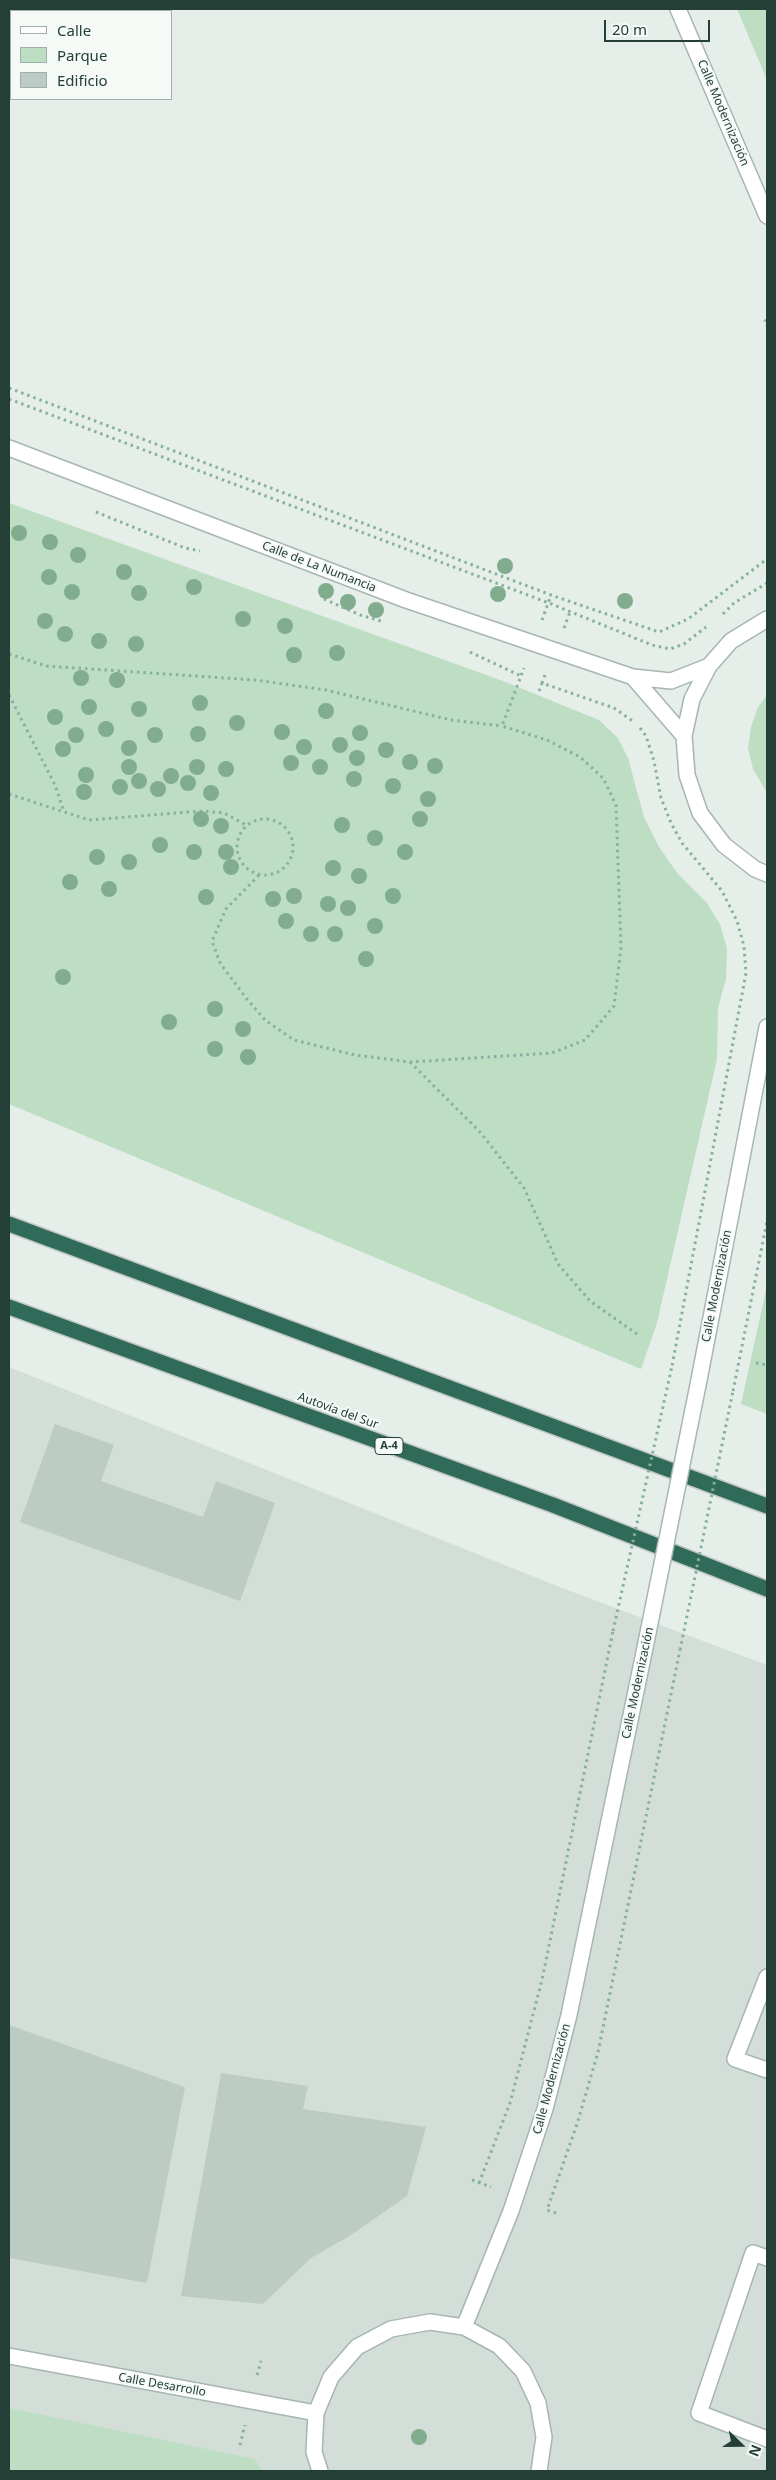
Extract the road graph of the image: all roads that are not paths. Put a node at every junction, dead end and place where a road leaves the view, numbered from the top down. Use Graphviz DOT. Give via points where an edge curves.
graph roads {
  1 [pos="678,9"];
  2 [pos="767,216"];
  3 [pos="9,448"];
  4 [pos="767,619"];
  5 [pos="709,666"];
  6 [pos="633,677"];
  7 [pos="684,736"];
  8 [pos="767,874"];
  9 [pos="767,1027"];
  10 [pos="9,1224"];
  11 [pos="9,1307"];
  12 [pos="767,1506"];
  13 [pos="767,1589"];
  14 [pos="767,1977"];
  15 [pos="767,2070"];
  16 [pos="767,2258"];
  17 [pos="464,2327"];
  18 [pos="9,2356"];
  19 [pos="316,2413"];
  20 [pos="767,2439"];
  21 [pos="320,2471"];
  22 [pos="538,2471"];
  1 -- 2 [label="street, Calle Modernización"];
  3 -- 6 [label="street, Calle de La Numancia" via="406,600"];
  4 -- 5 [label="street" via="731,641"];
  5 -- 6 [label="street, Calle de La Numancia" via="671,681"];
  5 -- 7 [label="street" via="692,699"];
  6 -- 7 [label="street"];
  7 -- 8 [label="street" via="687,775 700,813 724,845 755,870"];
  9 -- 17 [label="street, Calle Modernización, bridge" via="699,1380 569,2015 548,2100 511,2211"];
  10 -- 12 [label="highway"];
  11 -- 13 [label="highway, Autovía del Sur / A-4" via="553,1505"];
  14 -- 15 [label="street" via="735,2058"];
  16 -- 20 [label="street" via="754,2253 699,2413"];
  17 -- 19 [label="street" via="430,2322 391,2329 357,2347 331,2377"];
  17 -- 22 [label="street" via="499,2346 523,2372 538,2403 544,2437"];
  18 -- 19 [label="street, Calle Desarrollo"];
  19 -- 21 [label="street" via="314,2452"];
}
